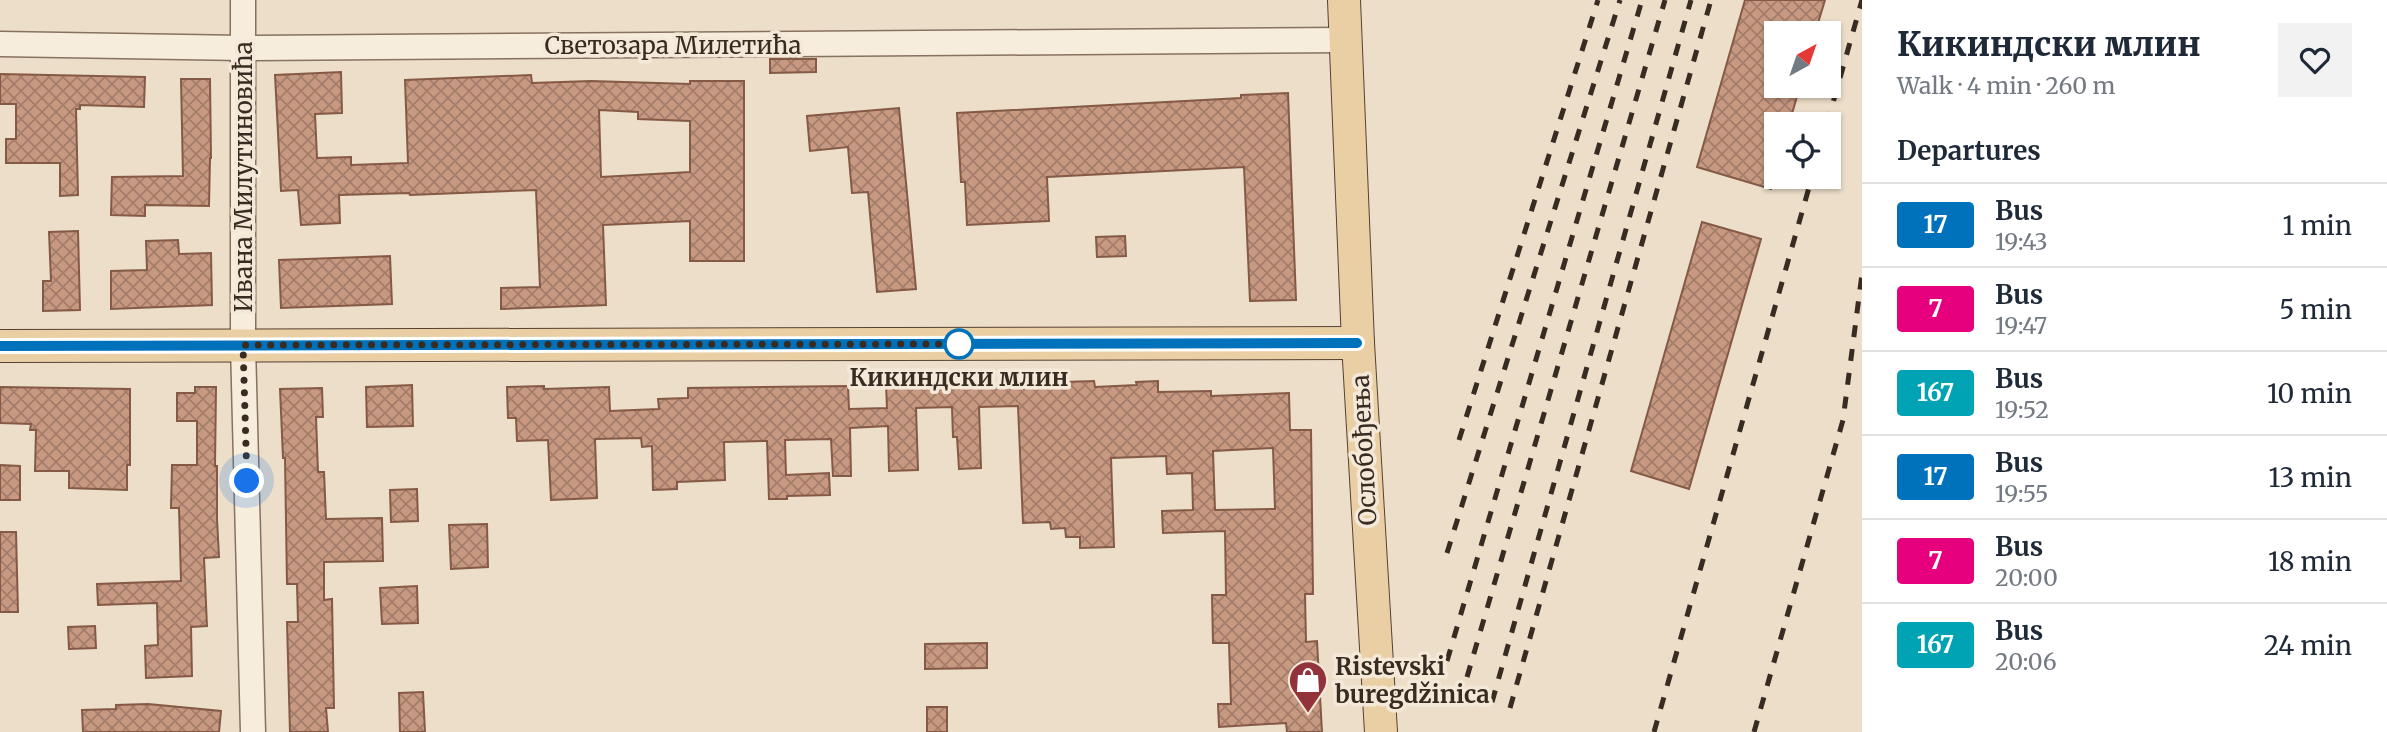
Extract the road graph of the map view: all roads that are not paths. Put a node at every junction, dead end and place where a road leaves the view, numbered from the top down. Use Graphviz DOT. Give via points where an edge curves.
graph roads {
  1 [pos="243,0"];
  2 [pos="1344,0"];
  3 [pos="1345,40"];
  4 [pos="0,44"];
  5 [pos="243,48"];
  6 [pos="1357,343"];
  7 [pos="243,345"];
  8 [pos="0,346"];
  9 [pos="253,732"];
  10 [pos="1381,732"];
  1 -- 5 [label="street, Ивана Милутиновића"];
  2 -- 3 [label="main road, Ослобођења"];
  3 -- 5 [label="street, Светозара Милетића"];
  3 -- 6 [label="main road, Ослобођења"];
  4 -- 5 [label="street, Светозара Милетића"];
  5 -- 7 [label="street, Ивана Милутиновића"];
  6 -- 7 [label="main road"];
  6 -- 10 [label="main road, Ослобођења"];
  7 -- 8 [label="main road"];
  7 -- 9 [label="street, Ивана Милутиновића"];
}
